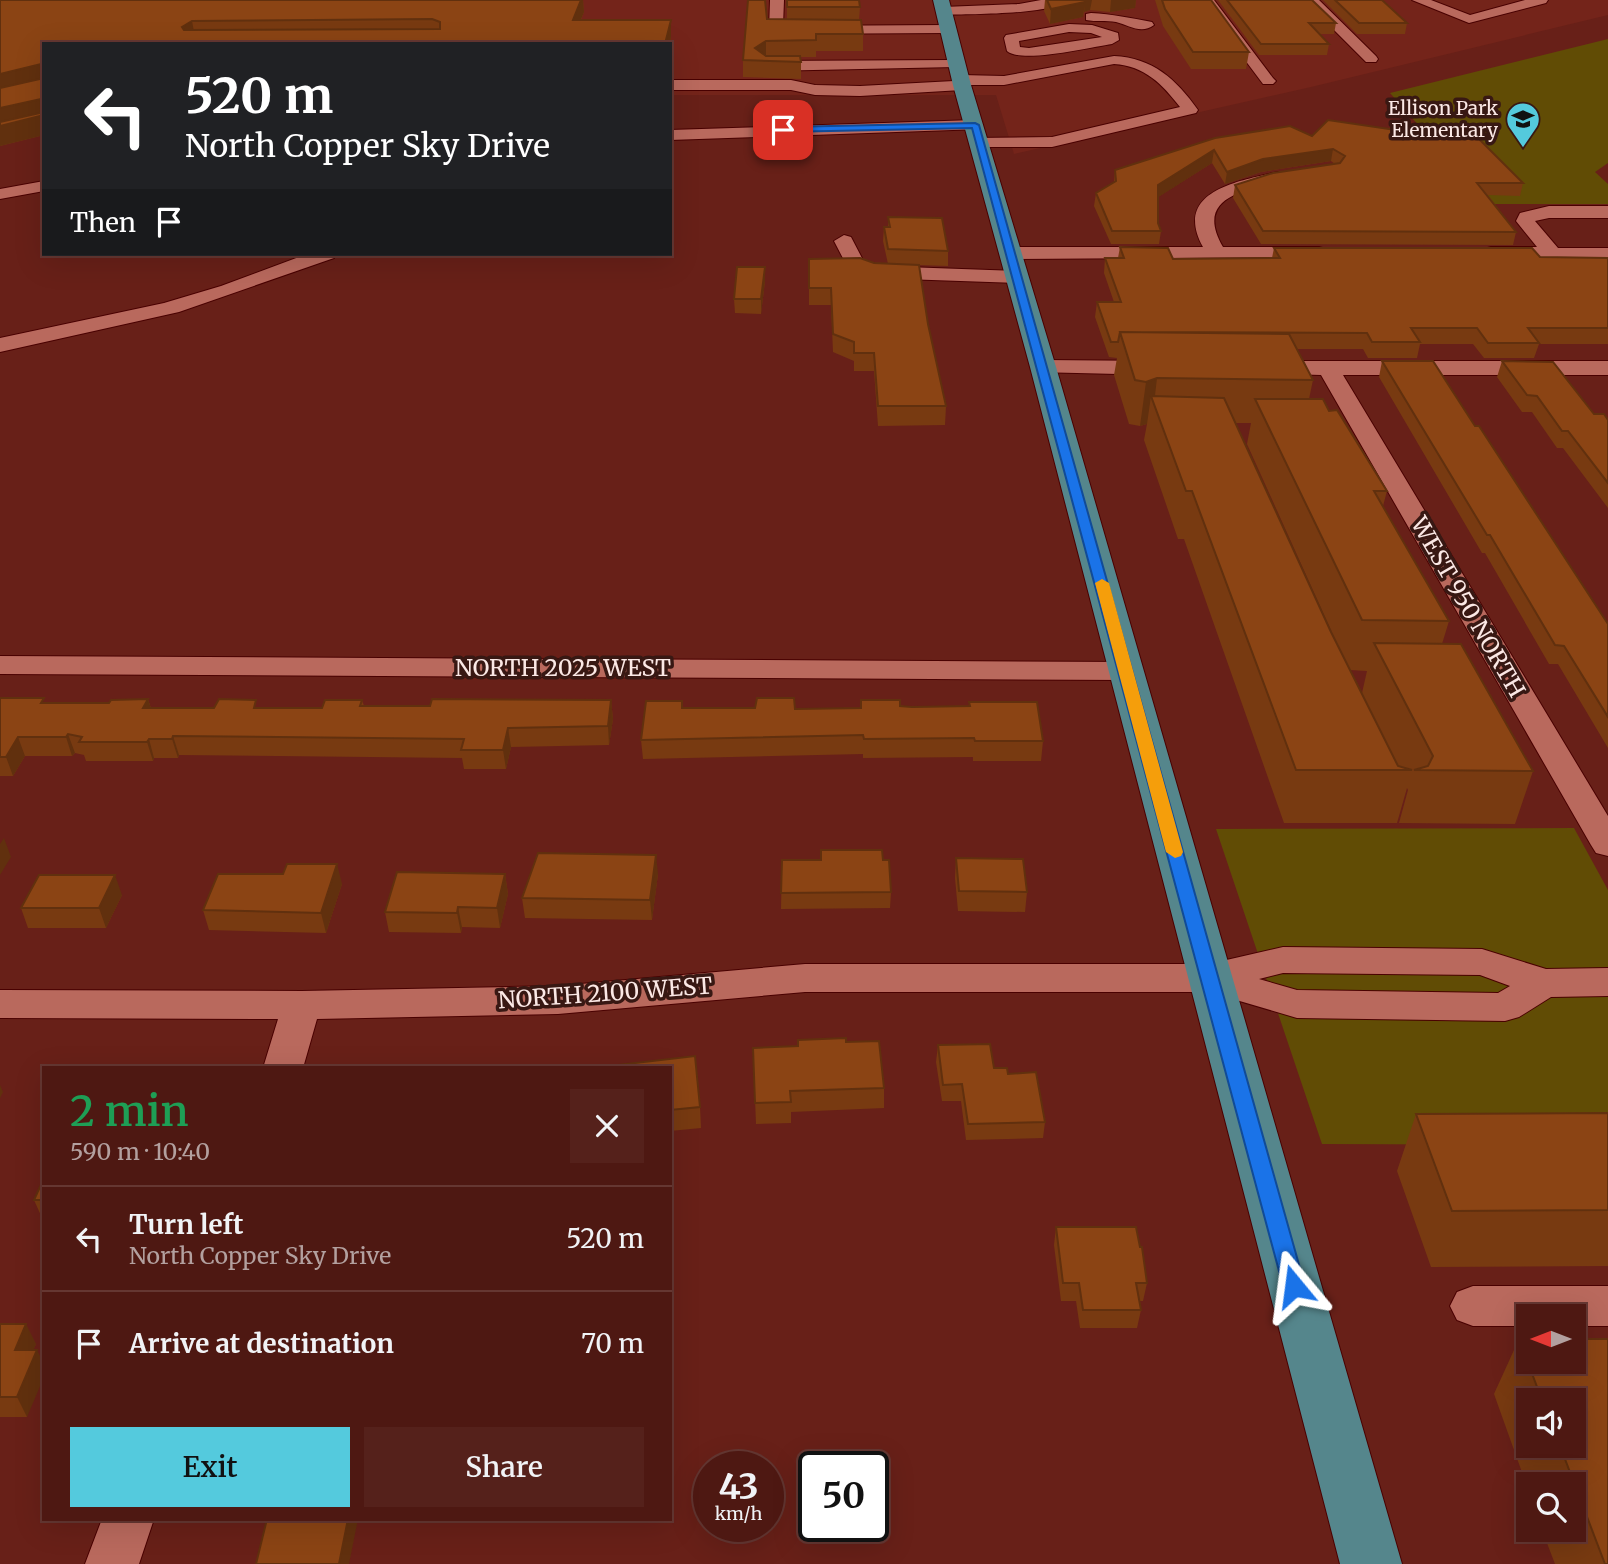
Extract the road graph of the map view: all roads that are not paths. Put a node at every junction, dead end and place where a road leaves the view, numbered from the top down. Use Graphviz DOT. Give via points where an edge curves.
graph roads {
  1 [pos="777,0"];
  2 [pos="1207,0"];
  3 [pos="1311,0"];
  4 [pos="1419,0"];
  5 [pos="1541,0"];
  6 [pos="1056,1"];
  7 [pos="988,11"];
  8 [pos="1147,25"];
  9 [pos="1055,31"];
  10 [pos="1003,32"];
  11 [pos="1090,44"];
  12 [pos="952,45"];
  13 [pos="1371,59"];
  14 [pos="753,66"];
  15 [pos="1268,81"];
  16 [pos="672,85"];
  17 [pos="977,134"];
  18 [pos="672,135"];
  19 [pos="1298,174"];
  20 [pos="42,186"];
  21 [pos="0,194"];
  22 [pos="1608,212"];
  23 [pos="844,241"];
  24 [pos="1216,253"];
  25 [pos="1342,253"];
  26 [pos="1467,253"];
  27 [pos="1553,254"];
  28 [pos="1608,254"];
  29 [pos="320,256"];
  30 [pos="1014,265"];
  31 [pos="0,345"];
  32 [pos="1043,367"];
  33 [pos="1181,368"];
  34 [pos="1234,368"];
  35 [pos="1328,368"];
  36 [pos="1606,370"];
  37 [pos="0,665"];
  38 [pos="1126,671"];
  39 [pos="1608,845"];
  40 [pos="1209,978"];
  41 [pos="1608,982"];
  42 [pos="0,1004"];
  43 [pos="302,1005"];
  44 [pos="284,1066"];
  45 [pos="1473,1306"];
  46 [pos="1608,1306"];
  47 [pos="127,1521"];
  48 [pos="112,1564"];
  49 [pos="1371,1564"];
  1 -- 12 [label="street" via="776,30"];
  2 -- 15 [label="street"];
  3 -- 13 [label="street"];
  4 -- 5 [label="street" via="1469,19"];
  6 -- 7 [label="street"];
  6 -- 8 [label="street" via="1089,17"];
  7 -- 10 [label="street" via="986,19"];
  7 -- 12 [label="street"];
  9 -- 10 [label="street"];
  9 -- 11 [label="street"];
  9 -- 11 [label="street" via="1092,29 1113,36"];
  10 -- 11 [label="street" via="1014,51"];
  12 -- 14 [label="street"];
  12 -- 16 [label="street" via="860,91 791,85"];
  12 -- 17 [label="main road"];
  12 -- 17 [label="street" via="1007,81 1104,61 1144,65 1190,110 1052,142"];
  17 -- 18 [label="street"];
  17 -- 30 [label="main road"];
  19 -- 24 [label="street" via="1239,186 1210,203 1204,227"];
  20 -- 21 [label="street"];
  22 -- 27 [label="street" via="1549,212 1527,217 1525,222"];
  23 -- 30 [label="street" via="855,264 874,272"];
  24 -- 25 [label="street"];
  24 -- 30 [label="street"];
  26 -- 27 [label="street"];
  27 -- 28 [label="street"];
  29 -- 31 [label="street" via="191,302"];
  30 -- 32 [label="main road"];
  32 -- 33 [label="street"];
  32 -- 38 [label="main road"];
  34 -- 35 [label="street"];
  35 -- 36 [label="street"];
  35 -- 39 [label="street, WEST 950 NORTH" via="1357,434 1499,684"];
  37 -- 38 [label="street, NORTH 2025 WEST"];
  38 -- 40 [label="main road"];
  40 -- 41 [label="street, NORTH 2100 WEST" via="1297,1004 1505,1007 1544,983"];
  40 -- 43 [label="street, NORTH 2100 WEST" via="805,978 558,1000"];
  40 -- 49 [label="main road"];
  42 -- 43 [label="street, NORTH 2100 WEST"];
  43 -- 44 [label="street"];
  45 -- 46 [label="street"];
  47 -- 48 [label="street"];
}
